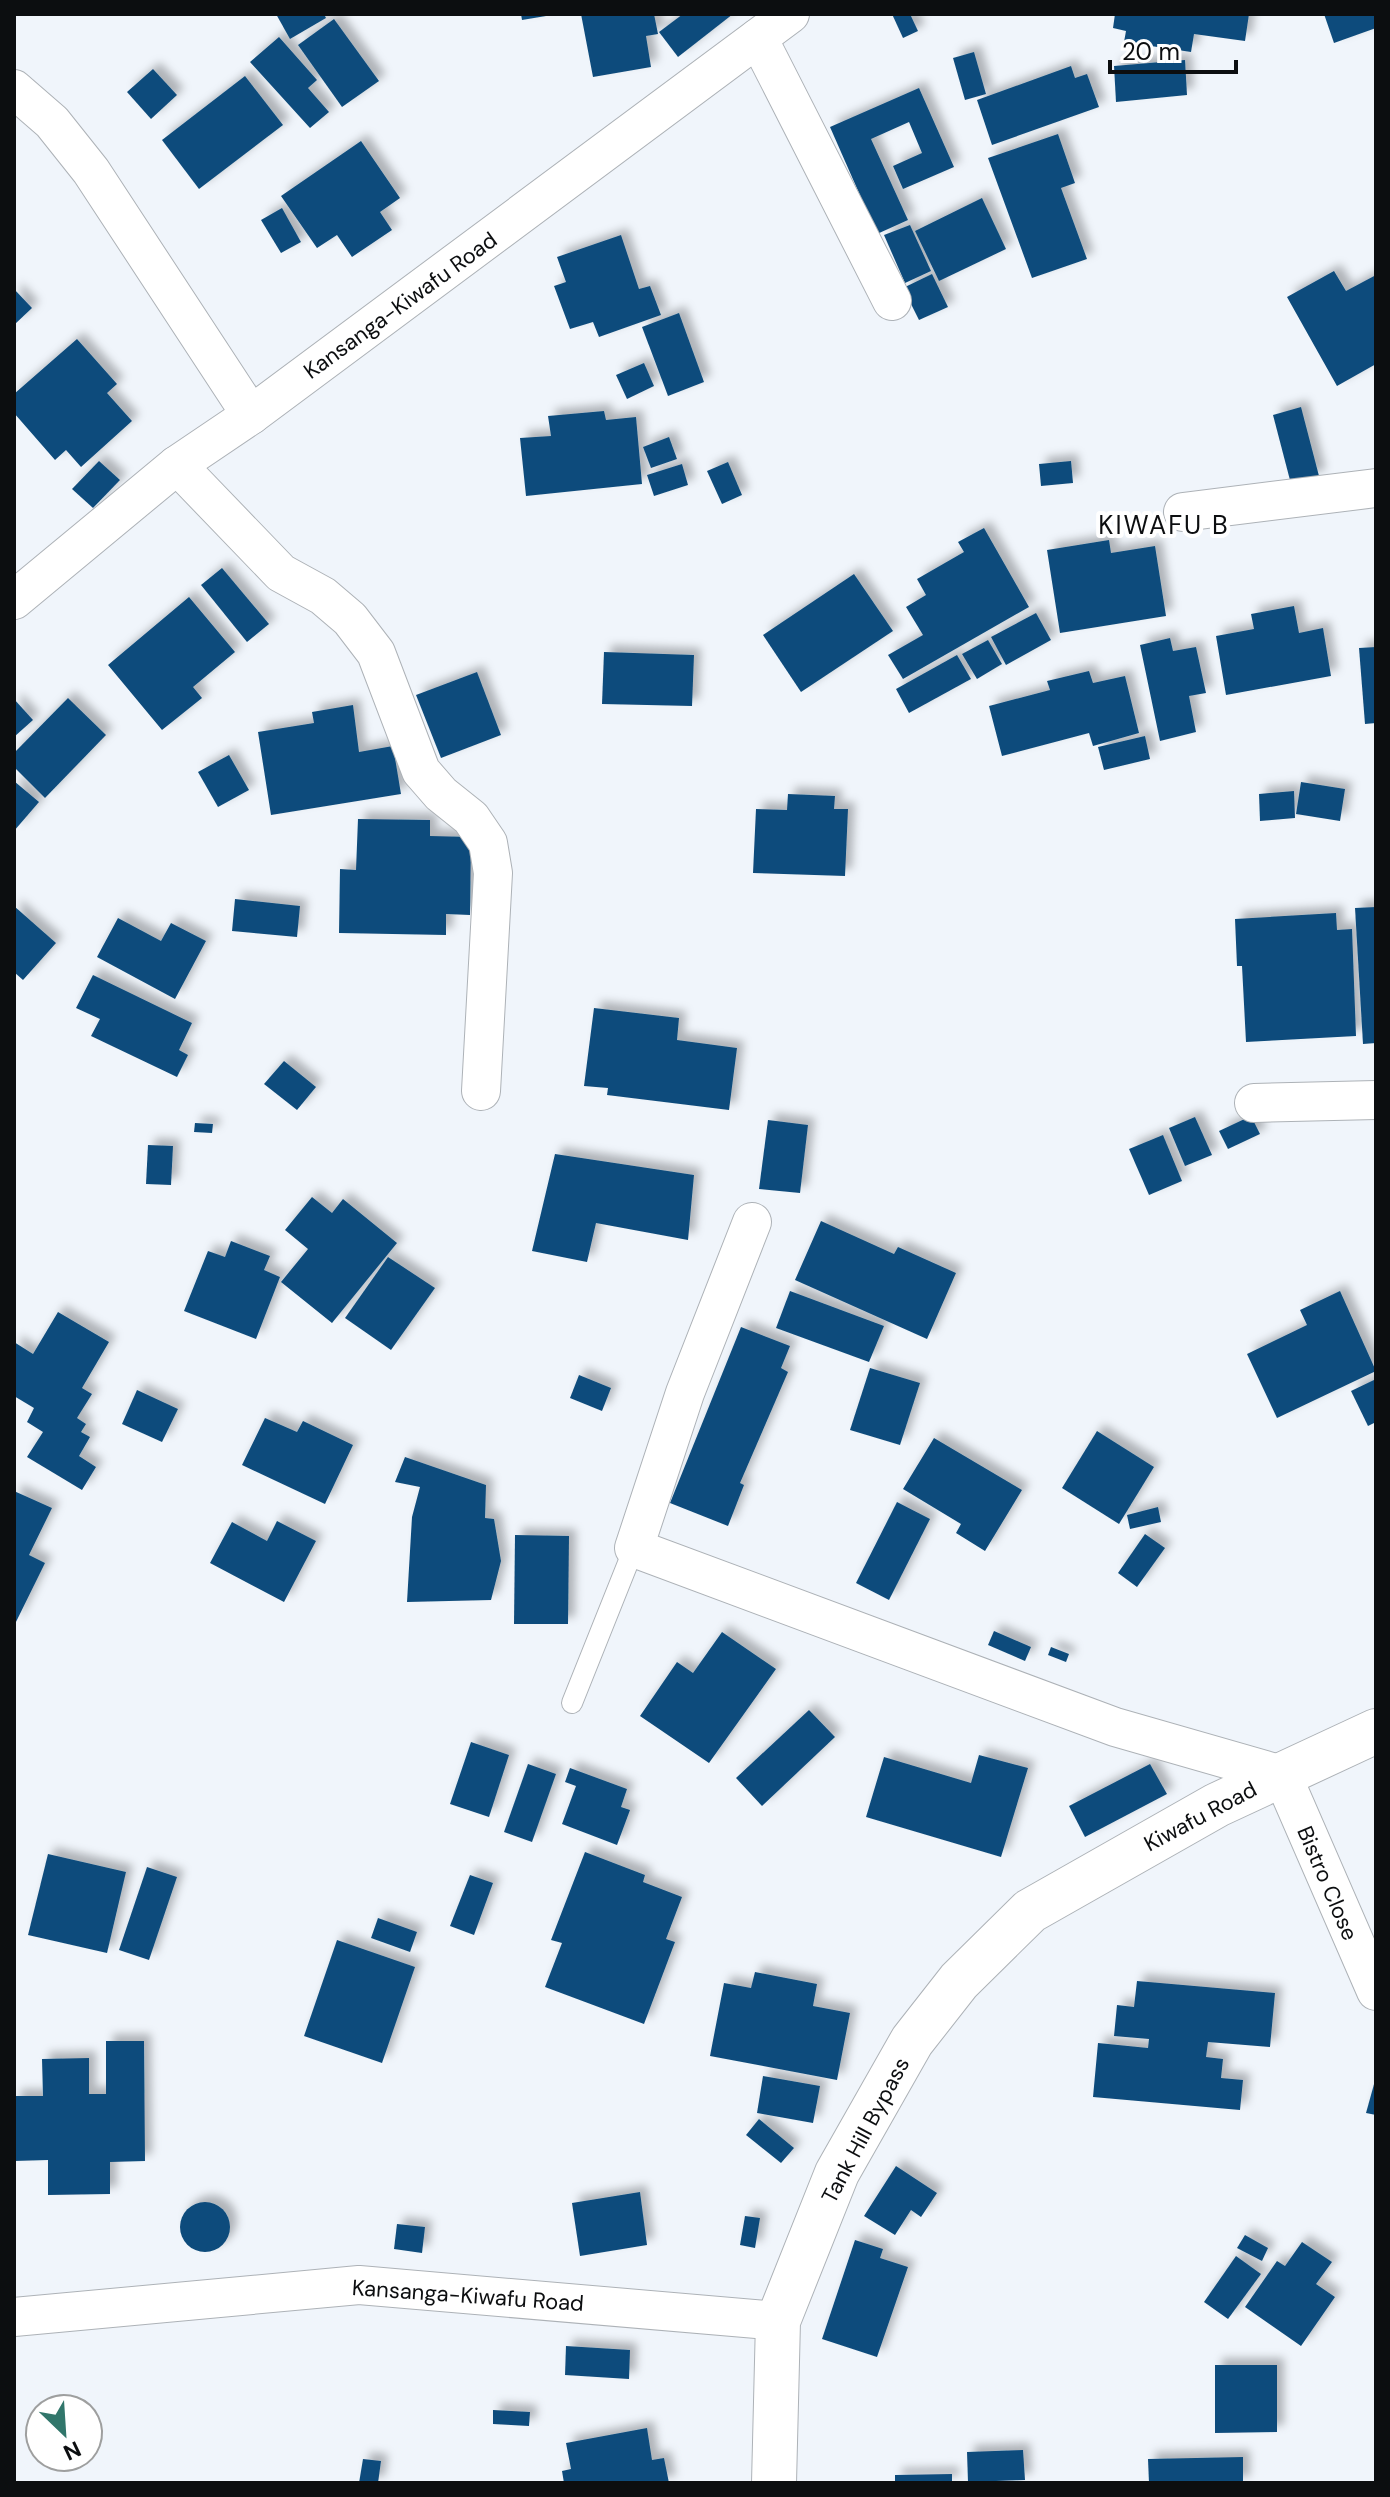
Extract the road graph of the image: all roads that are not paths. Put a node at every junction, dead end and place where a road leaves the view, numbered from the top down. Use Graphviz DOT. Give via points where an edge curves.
graph roads {
  1 [pos="790,14"];
  2 [pos="758,38"];
  3 [pos="14,89"];
  4 [pos="892,301"];
  5 [pos="251,415"];
  6 [pos="177,465"];
  7 [pos="1376,488"];
  8 [pos="1183,512"];
  9 [pos="14,600"];
  10 [pos="481,1091"];
  11 [pos="1376,1100"];
  12 [pos="1254,1103"];
  13 [pos="752,1222"];
  14 [pos="634,1548"];
  15 [pos="572,1703"];
  16 [pos="1376,1731"];
  17 [pos="1282,1775"];
  18 [pos="1030,1911"];
  19 [pos="1376,1991"];
  20 [pos="14,2317"];
  21 [pos="778,2321"];
  22 [pos="774,2483"];
  1 -- 2 [label="street, Kansanga-Kiwafu Road"];
  2 -- 4 [label="street"];
  2 -- 5 [label="street, Kansanga-Kiwafu Road"];
  3 -- 5 [label="street" via="52,122 91,171"];
  5 -- 6 [label="street, Kansanga-Kiwafu Road"];
  6 -- 9 [label="street, Kansanga-Kiwafu Road"];
  6 -- 10 [label="street" via="281,573 323,596 350,619 376,653 421,771 471,818 488,843 493,873"];
  7 -- 8 [label="street"];
  11 -- 12 [label="street"];
  13 -- 14 [label="street" via="685,1393"];
  14 -- 15 [label="lane"];
  14 -- 17 [label="street" via="1115,1727"];
  16 -- 17 [label="street, Kiwafu Road"];
  17 -- 18 [label="street, Kiwafu Road" via="1217,1805"];
  17 -- 19 [label="street, Bistro Close"];
  18 -- 21 [label="street, Tank Hill Bypass" via="959,1981 912,2041 837,2173"];
  20 -- 21 [label="street, Kansanga-Kiwafu Road" via="359,2285"];
  21 -- 22 [label="street, Tank Hill Bypass"];
}
